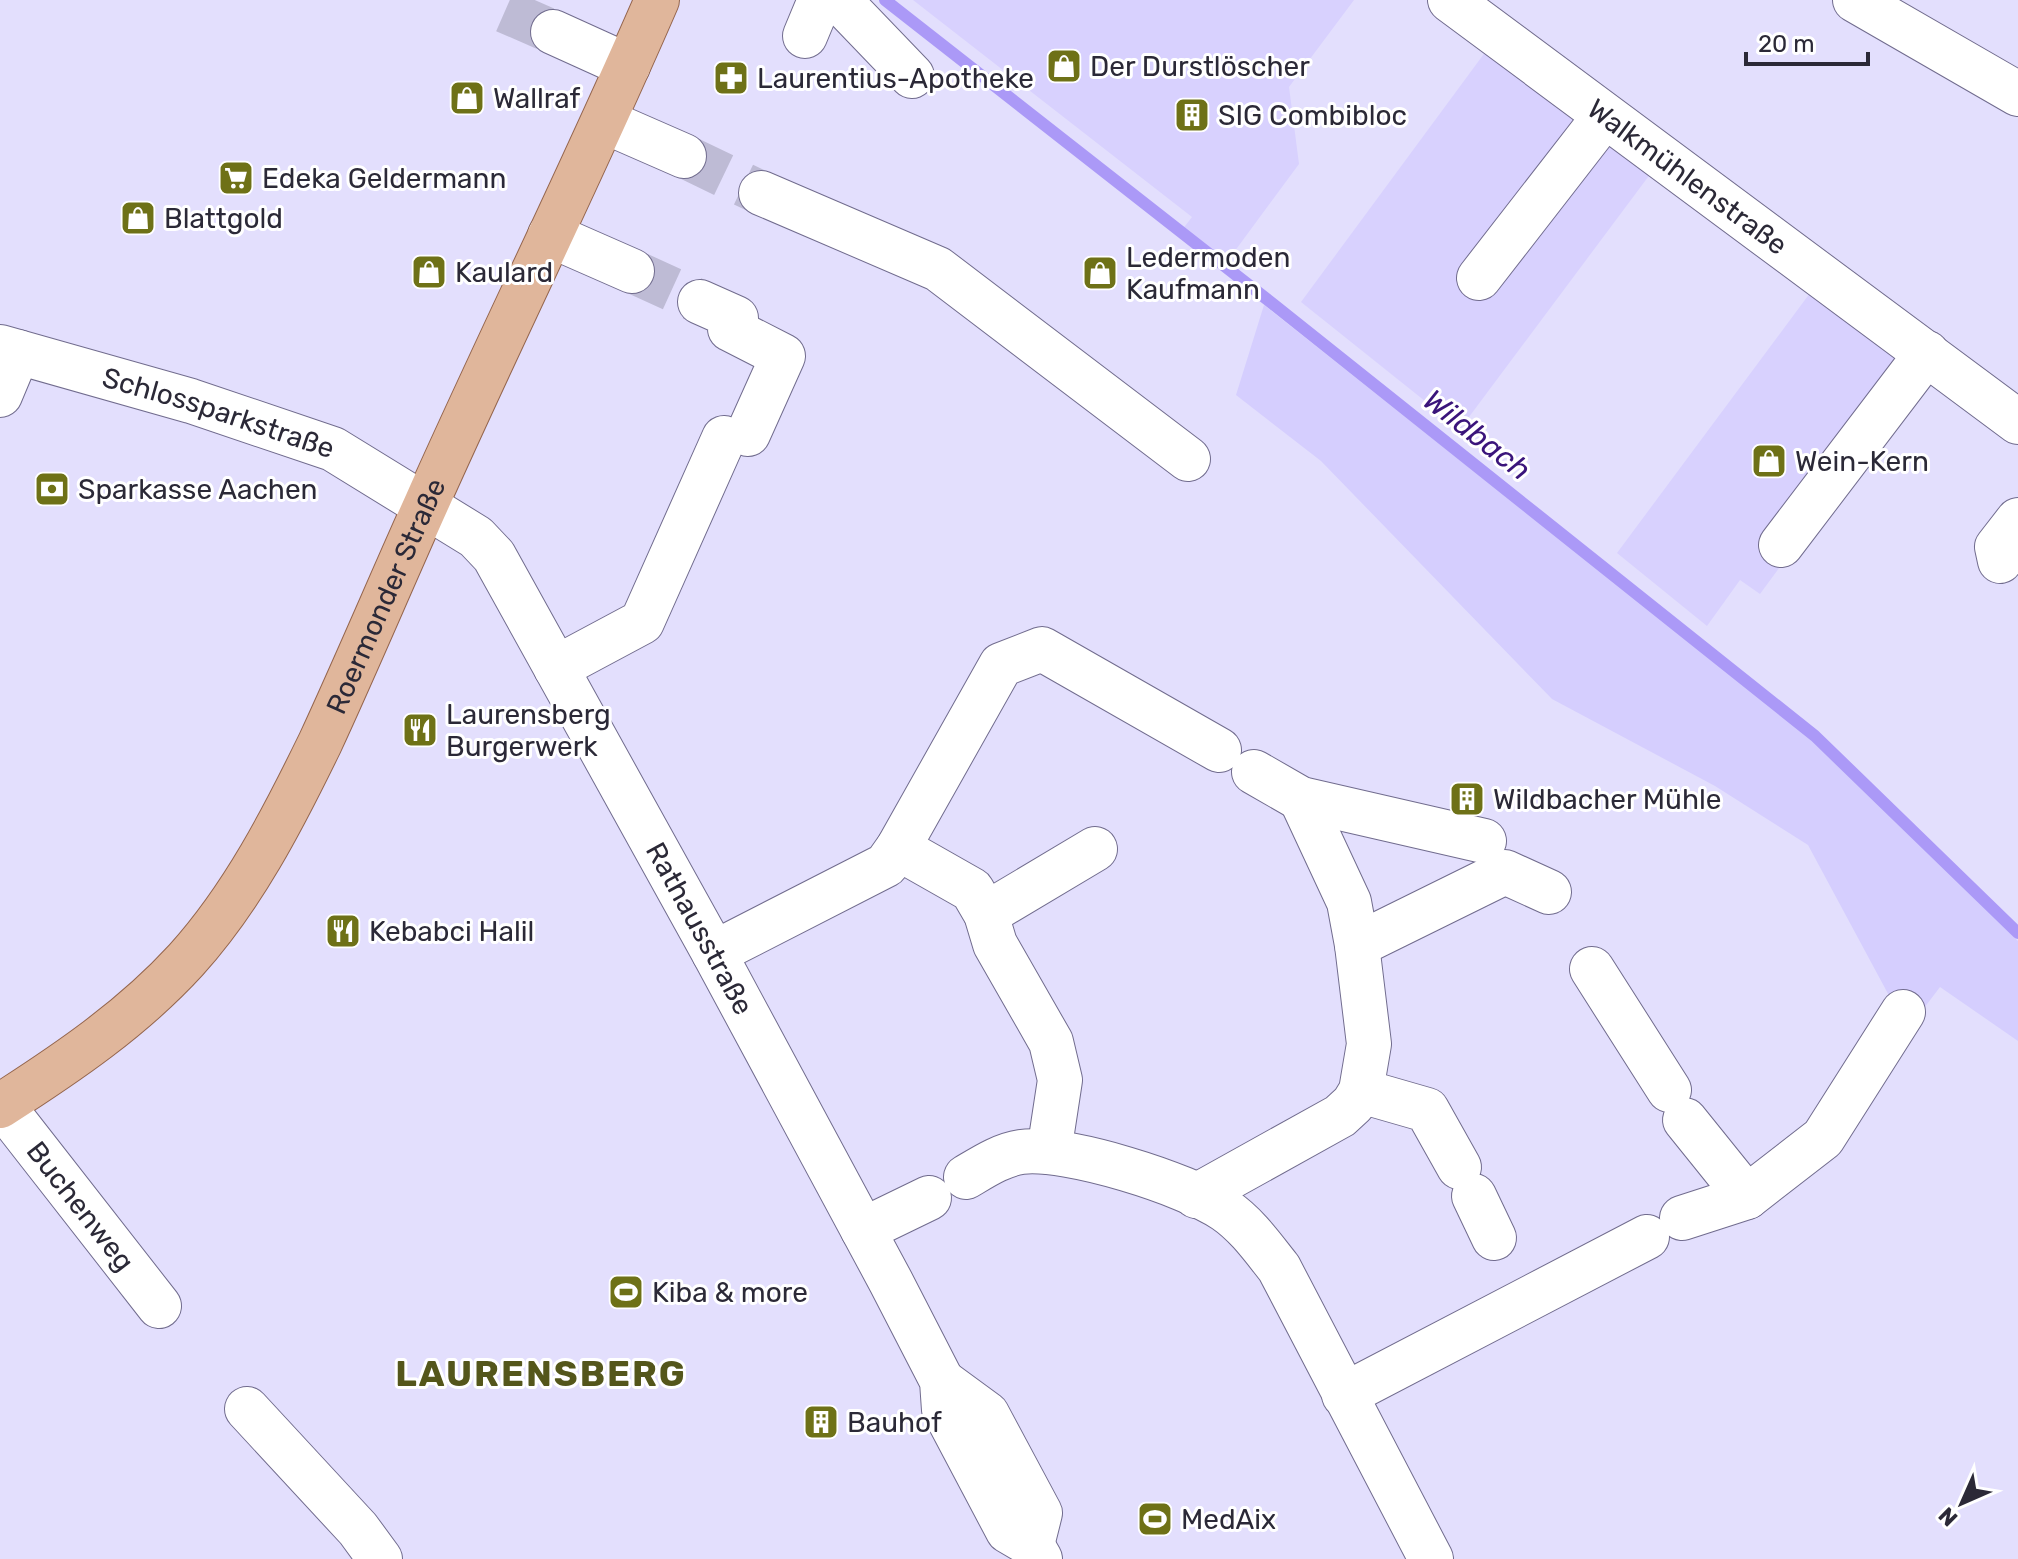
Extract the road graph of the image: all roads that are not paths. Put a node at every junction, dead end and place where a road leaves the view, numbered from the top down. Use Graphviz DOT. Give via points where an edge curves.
graph roads {
  1 [pos="657,0"];
  2 [pos="839,0"];
  3 [pos="1450,0"];
  4 [pos="1855,0"];
  5 [pos="553,32"];
  6 [pos="912,76"];
  7 [pos="2018,94"];
  8 [pos="616,95"];
  9 [pos="1604,117"];
  10 [pos="689,144"];
  11 [pos="761,193"];
  12 [pos="550,235"];
  13 [pos="632,271"];
  14 [pos="1479,278"];
  15 [pos="700,302"];
  16 [pos="9,349"];
  17 [pos="1927,353"];
  18 [pos="0,395"];
  19 [pos="2018,422"];
  20 [pos="1188,459"];
  21 [pos="426,504"];
  22 [pos="2018,520"];
  23 [pos="1781,545"];
  24 [pos="2000,561"];
  25 [pos="556,668"];
  26 [pos="1301,799"];
  27 [pos="1484,841"];
  28 [pos="898,848"];
  29 [pos="1095,849"];
  30 [pos="1549,892"];
  31 [pos="986,914"];
  32 [pos="1357,945"];
  33 [pos="714,953"];
  34 [pos="1592,969"];
  35 [pos="1903,1012"];
  36 [pos="1361,1091"];
  37 [pos="1,1105"];
  38 [pos="1049,1152"];
  39 [pos="966,1177"];
  40 [pos="1196,1196"];
  41 [pos="1747,1197"];
  42 [pos="929,1198"];
  43 [pos="863,1230"];
  44 [pos="1494,1238"];
  45 [pos="159,1306"];
  46 [pos="1344,1395"];
  47 [pos="247,1409"];
  48 [pos="1036,1552"];
  49 [pos="380,1559"];
  50 [pos="1431,1559"];
  1 -- 8 [label="main road, Roermonder Straße"];
  2 -- 6 [label="street"];
  3 -- 9 [label="street, Walkmühlenstraße"];
  4 -- 7 [label="street"];
  5 -- 8 [label="street"];
  8 -- 10 [label="street"];
  8 -- 12 [label="main road, Roermonder Straße"];
  9 -- 14 [label="street"];
  9 -- 17 [label="street, Walkmühlenstraße"];
  11 -- 20 [label="street" via="938,269"];
  12 -- 13 [label="street"];
  12 -- 21 [label="main road, Roermonder Straße"];
  15 -- 25 [label="street" via="736,318 730,329 783,356 736,436 642,622"];
  16 -- 18 [label="street"];
  16 -- 21 [label="street, Schlossparkstraße" via="333,449"];
  17 -- 19 [label="street, Walkmühlenstraße"];
  17 -- 23 [label="street"];
  21 -- 25 [label="street, Rathausstraße" via="476,537 494,556"];
  21 -- 37 [label="main road, Roermonder Straße" via="287,811 235,897 186,959 120,1023"];
  22 -- 24 [label="street" via="1997,547"];
  25 -- 33 [label="street, Rathausstraße"];
  26 -- 27 [label="street"];
  26 -- 28 [label="street" via="1042,649 1001,665"];
  26 -- 32 [label="street" via="1349,902"];
  28 -- 31 [label="street" via="972,890"];
  28 -- 33 [label="street" via="886,865"];
  29 -- 31 [label="street"];
  30 -- 32 [label="street" via="1505,872"];
  31 -- 38 [label="street" via="995,944 1051,1042 1060,1080"];
  32 -- 36 [label="street" via="1369,1044"];
  33 -- 43 [label="street, Rathausstraße"];
  34 -- 41 [label="street" via="1677,1105"];
  35 -- 41 [label="street" via="1823,1138"];
  36 -- 40 [label="street" via="1340,1116"];
  36 -- 44 [label="street" via="1427,1110"];
  37 -- 45 [label="street, Buchenweg"];
  38 -- 39 [label="street" via="1021,1152"];
  38 -- 40 [label="street"];
  40 -- 46 [label="street" via="1225,1210 1279,1268"];
  41 -- 46 [label="street" via="1664,1228"];
  42 -- 43 [label="street"];
  43 -- 48 [label="street, Rathausstraße" via="942,1381 987,1414 1015,1463 1040,1513"];
  46 -- 50 [label="street"];
  47 -- 49 [label="street"];
}
